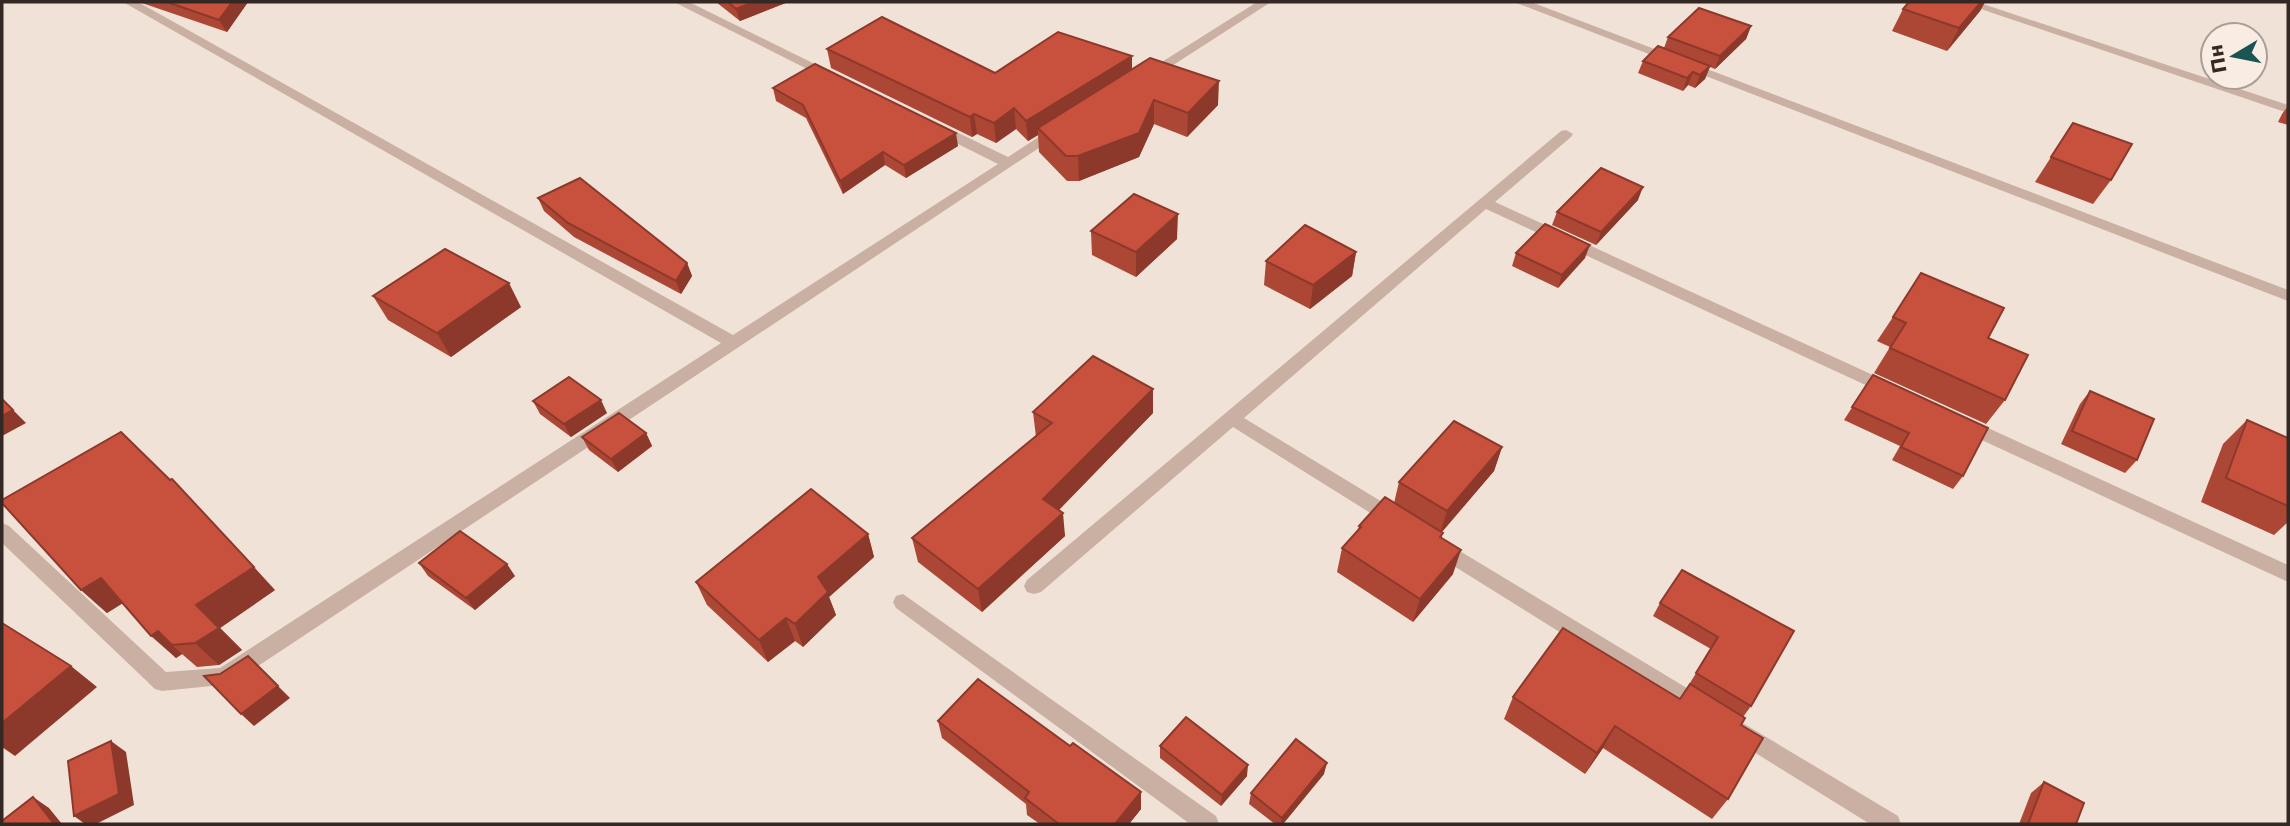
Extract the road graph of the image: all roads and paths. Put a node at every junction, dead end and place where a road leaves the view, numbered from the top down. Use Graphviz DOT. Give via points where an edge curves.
graph roads {
  1 [pos="129,2"];
  2 [pos="680,2"];
  3 [pos="1265,2"];
  4 [pos="1520,2"];
  5 [pos="1966,2"];
  6 [pos="850,85"];
  7 [pos="1125,90"];
  8 [pos="2288,108"];
  9 [pos="1078,119"];
  10 [pos="923,121"];
  11 [pos="1566,134"];
  12 [pos="1008,163"];
  13 [pos="1485,203"];
  14 [pos="2288,296"];
  15 [pos="733,343"];
  16 [pos="1912,400"];
  17 [pos="1950,417"];
  18 [pos="1231,418"];
  19 [pos="2,531"];
  20 [pos="2288,574"];
  21 [pos="1034,586"];
  22 [pos="902,602"];
  23 [pos="1208,824"];
  24 [pos="1890,824"];
  1 -- 15 [label="street"];
  2 -- 6 [label="street"];
  3 -- 7 [label="street"];
  4 -- 14 [label="street"];
  5 -- 8 [label="street"];
  9 -- 12 [label="street"];
  10 -- 12 [label="street"];
  11 -- 13 [label="street"];
  12 -- 15 [label="street"];
  13 -- 16 [label="street"];
  13 -- 18 [label="street"];
  15 -- 19 [label="street" via="224,677 162,682"];
  17 -- 20 [label="street"];
  18 -- 21 [label="street"];
  18 -- 24 [label="street"];
  22 -- 23 [label="street"];
}
